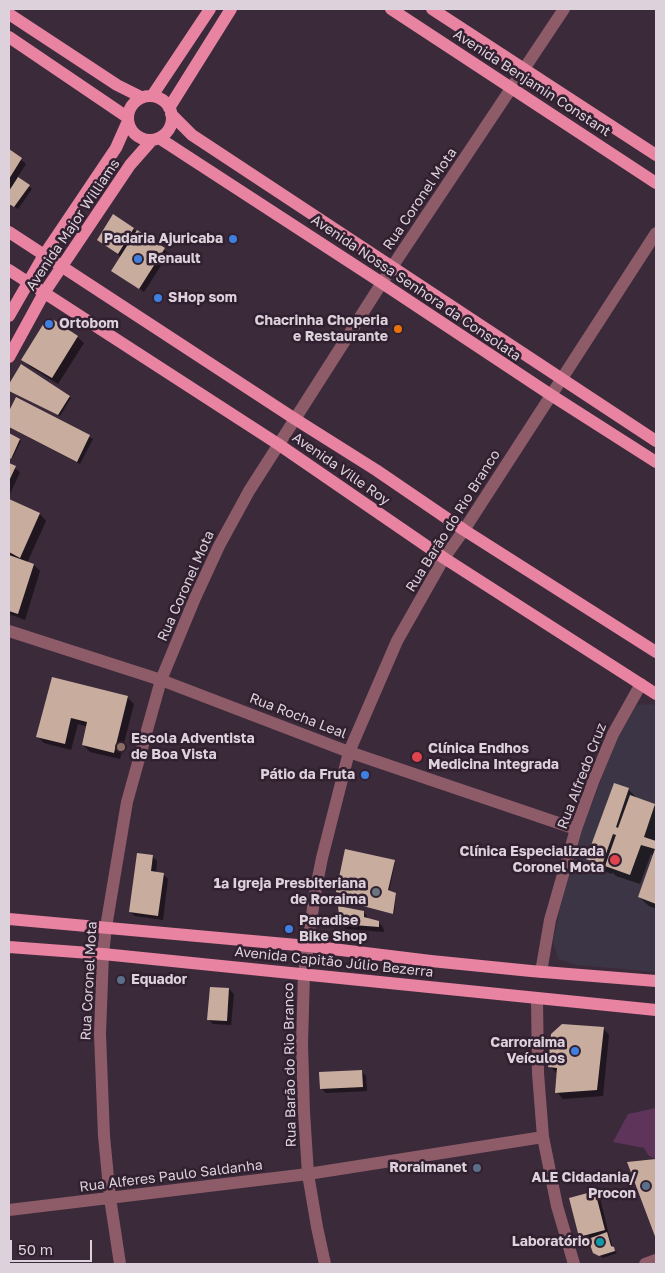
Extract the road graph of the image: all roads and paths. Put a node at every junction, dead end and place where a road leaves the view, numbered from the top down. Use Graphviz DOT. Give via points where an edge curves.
graph roads {
  1 [pos="210,9"];
  2 [pos="232,9"];
  3 [pos="391,9"];
  4 [pos="432,9"];
  5 [pos="564,9"];
  6 [pos="9,14"];
  7 [pos="9,37"];
  8 [pos="524,69"];
  9 [pos="511,88"];
  10 [pos="146,96"];
  11 [pos="170,111"];
  12 [pos="128,119"];
  13 [pos="156,139"];
  14 [pos="656,155"];
  15 [pos="656,182"];
  16 [pos="9,232"];
  17 [pos="656,233"];
  18 [pos="44,255"];
  19 [pos="63,267"];
  20 [pos="392,267"];
  21 [pos="9,270"];
  22 [pos="27,282"];
  23 [pos="382,283"];
  24 [pos="44,293"];
  25 [pos="9,316"];
  26 [pos="9,357"];
  27 [pos="561,380"];
  28 [pos="551,395"];
  29 [pos="294,420"];
  30 [pos="656,441"];
  31 [pos="278,444"];
  32 [pos="656,462"];
  33 [pos="464,530"];
  34 [pos="444,558"];
  35 [pos="9,632"];
  36 [pos="656,652"];
  37 [pos="161,680"];
  38 [pos="641,684"];
  39 [pos="656,694"];
  40 [pos="350,752"];
  41 [pos="576,829"];
  42 [pos="9,919"];
  43 [pos="106,927"];
  44 [pos="308,946"];
  45 [pos="9,947"];
  46 [pos="103,954"];
  47 [pos="541,972"];
  48 [pos="304,974"];
  49 [pos="656,981"];
  50 [pos="536,999"];
  51 [pos="656,1010"];
  52 [pos="543,1137"];
  53 [pos="308,1174"];
  54 [pos="110,1198"];
  55 [pos="9,1210"];
  56 [pos="656,1260"];
  57 [pos="120,1264"];
  58 [pos="326,1264"];
  59 [pos="574,1264"];
  60 [pos="645,1264"];
  1 -- 10 [label="main road"];
  2 -- 11 [label="main road"];
  3 -- 9 [label="main road, Avenida Benjamin Constant"];
  4 -- 8 [label="main road, Avenida Benjamin Constant"];
  5 -- 8 [label="street, Rua Coronel Mota"];
  6 -- 10 [label="main road" via="117,85"];
  7 -- 12 [label="main road"];
  8 -- 9 [label="street, Rua Coronel Mota"];
  8 -- 14 [label="main road, Avenida Benjamin Constant"];
  9 -- 15 [label="main road, Avenida Benjamin Constant"];
  9 -- 20 [label="street, Rua Coronel Mota"];
  10 -- 11 [label="main road" via="159,98"];
  10 -- 12 [label="main road" via="131,105"];
  11 -- 13 [label="main road" via="172,122 169,128"];
  11 -- 20 [label="main road, Avenida Nossa Senhora da Consolata" via="192,135"];
  12 -- 13 [label="main road" via="139,138"];
  12 -- 18 [label="main road, Avenida Major Williams" via="116,148"];
  13 -- 19 [label="main road, Avenida Major Williams" via="130,166"];
  13 -- 23 [label="main road, Avenida Nossa Senhora da Consolata"];
  16 -- 18 [label="main road, Avenida Ville Roy"];
  17 -- 27 [label="street, Rua Barão do Rio Branco"];
  18 -- 19 [label="main road, Avenida Ville Roy"];
  18 -- 22 [label="main road, Avenida Major Williams"];
  19 -- 24 [label="main road, Avenida Major Williams"];
  19 -- 29 [label="main road, Avenida Ville Roy"];
  20 -- 23 [label="street, Rua Coronel Mota"];
  20 -- 27 [label="main road, Avenida Nossa Senhora da Consolata"];
  21 -- 22 [label="main road, Avenida Ville Roy"];
  22 -- 24 [label="main road, Avenida Ville Roy"];
  22 -- 25 [label="main road, Avenida Major Williams"];
  23 -- 28 [label="main road, Avenida Nossa Senhora da Consolata"];
  23 -- 29 [label="street, Rua Coronel Mota"];
  24 -- 26 [label="main road, Avenida Major Williams"];
  24 -- 31 [label="main road, Avenida Ville Roy"];
  27 -- 28 [label="street, Rua Barão do Rio Branco"];
  27 -- 30 [label="main road, Avenida Nossa Senhora da Consolata"];
  28 -- 32 [label="main road, Avenida Nossa Senhora da Consolata"];
  28 -- 33 [label="street, Rua Barão do Rio Branco"];
  29 -- 31 [label="street, Rua Coronel Mota"];
  29 -- 33 [label="main road, Avenida Ville Roy" via="376,470"];
  31 -- 34 [label="main road, Avenida Ville Roy"];
  31 -- 37 [label="street, Rua Coronel Mota" via="219,546"];
  33 -- 34 [label="street, Rua Barão do Rio Branco"];
  33 -- 36 [label="main road, Avenida Ville Roy"];
  34 -- 38 [label="main road, Avenida Ville Roy"];
  34 -- 40 [label="street, Rua Barão do Rio Branco" via="397,641"];
  35 -- 37 [label="street, Rua Rocha Leal"];
  37 -- 40 [label="street, Rua Rocha Leal"];
  37 -- 43 [label="street, Rua Coronel Mota" via="127,802"];
  38 -- 39 [label="main road, Avenida Ville Roy"];
  38 -- 41 [label="street, Rua Alfredo Cruz" via="613,734"];
  40 -- 41 [label="street, Rua Rocha Leal"];
  40 -- 44 [label="street, Rua Barão do Rio Branco" via="322,858"];
  41 -- 47 [label="street, Rua Alfredo Cruz" via="550,920"];
  42 -- 43 [label="main road, Avenida Capitão Júlio Bezerra"];
  43 -- 44 [label="main road, Avenida Capitão Júlio Bezerra"];
  43 -- 46 [label="street, Rua Coronel Mota"];
  44 -- 47 [label="main road, Avenida Capitão Júlio Bezerra"];
  44 -- 48 [label="street, Rua Barão do Rio Branco"];
  45 -- 46 [label="main road, Avenida Capitão Júlio Bezerra"];
  46 -- 48 [label="main road, Avenida Capitão Júlio Bezerra"];
  46 -- 54 [label="street, Rua Coronel Mota" via="100,1034"];
  47 -- 49 [label="main road, Avenida Capitão Júlio Bezerra"];
  48 -- 50 [label="main road, Avenida Capitão Júlio Bezerra"];
  48 -- 53 [label="street, Rua Barão do Rio Branco" via="302,1044"];
  50 -- 51 [label="main road, Avenida Capitão Júlio Bezerra"];
  50 -- 52 [label="street"];
  52 -- 53 [label="street, Rua Alferes Paulo Saldanha"];
  52 -- 59 [label="street" via="557,1206"];
  53 -- 54 [label="street, Rua Alferes Paulo Saldanha"];
  53 -- 58 [label="street, Rua Barão do Rio Branco"];
  54 -- 55 [label="street, Rua Alferes Paulo Saldanha"];
  54 -- 57 [label="street, Rua Coronel Mota"];
  56 -- 60 [label="street"];
}
